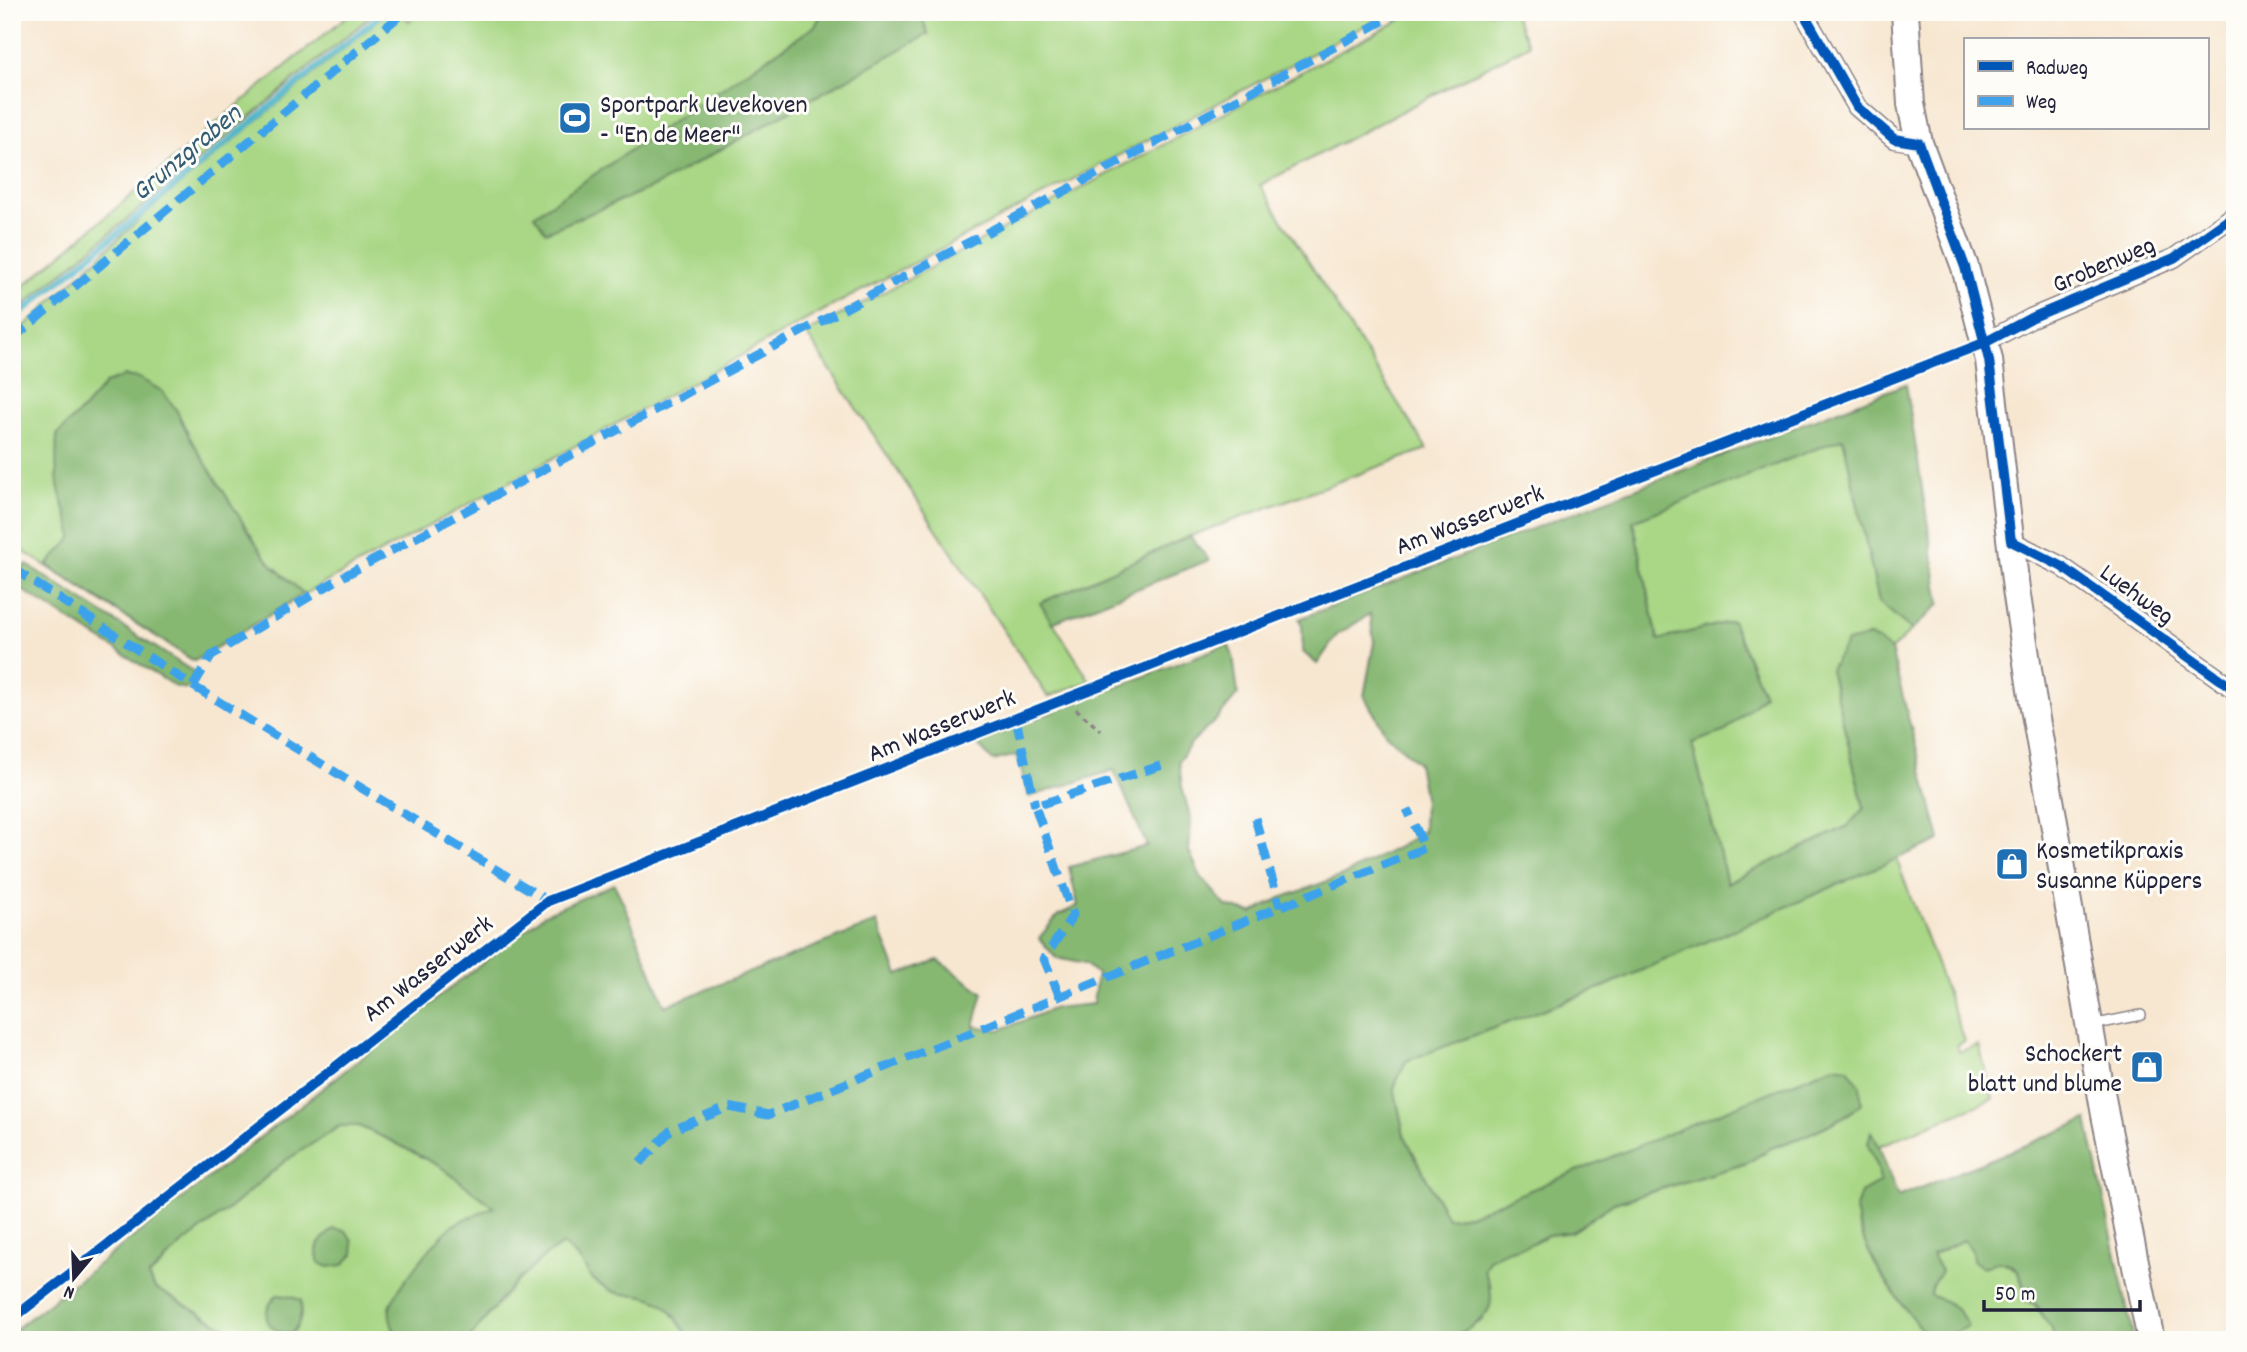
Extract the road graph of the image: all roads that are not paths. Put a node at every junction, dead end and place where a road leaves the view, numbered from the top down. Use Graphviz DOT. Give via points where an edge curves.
graph roads {
  1 [pos="1803,12"];
  2 [pos="1905,12"];
  3 [pos="1919,143"];
  4 [pos="2235,215"];
  5 [pos="1984,343"];
  6 [pos="2011,541"];
  7 [pos="2235,690"];
  8 [pos="2141,1015"];
  9 [pos="2090,1026"];
  10 [pos="12,1320"];
  11 [pos="2151,1340"];
  1 -- 3 [label="street" via="1857,107 1894,139"];
  2 -- 3 [label="main road" via="1911,104"];
  3 -- 5 [label="main road" via="1965,267"];
  4 -- 5 [label="street, Grobenweg" via="2174,258 2031,318"];
  5 -- 6 [label="main road"];
  5 -- 10 [label="lane, Am Wasserwerk" via="548,901"];
  6 -- 7 [label="street, Luehweg" via="2061,566"];
  6 -- 9 [label="main road" via="2032,696"];
  8 -- 9 [label="lane"];
  9 -- 11 [label="main road"];
}
